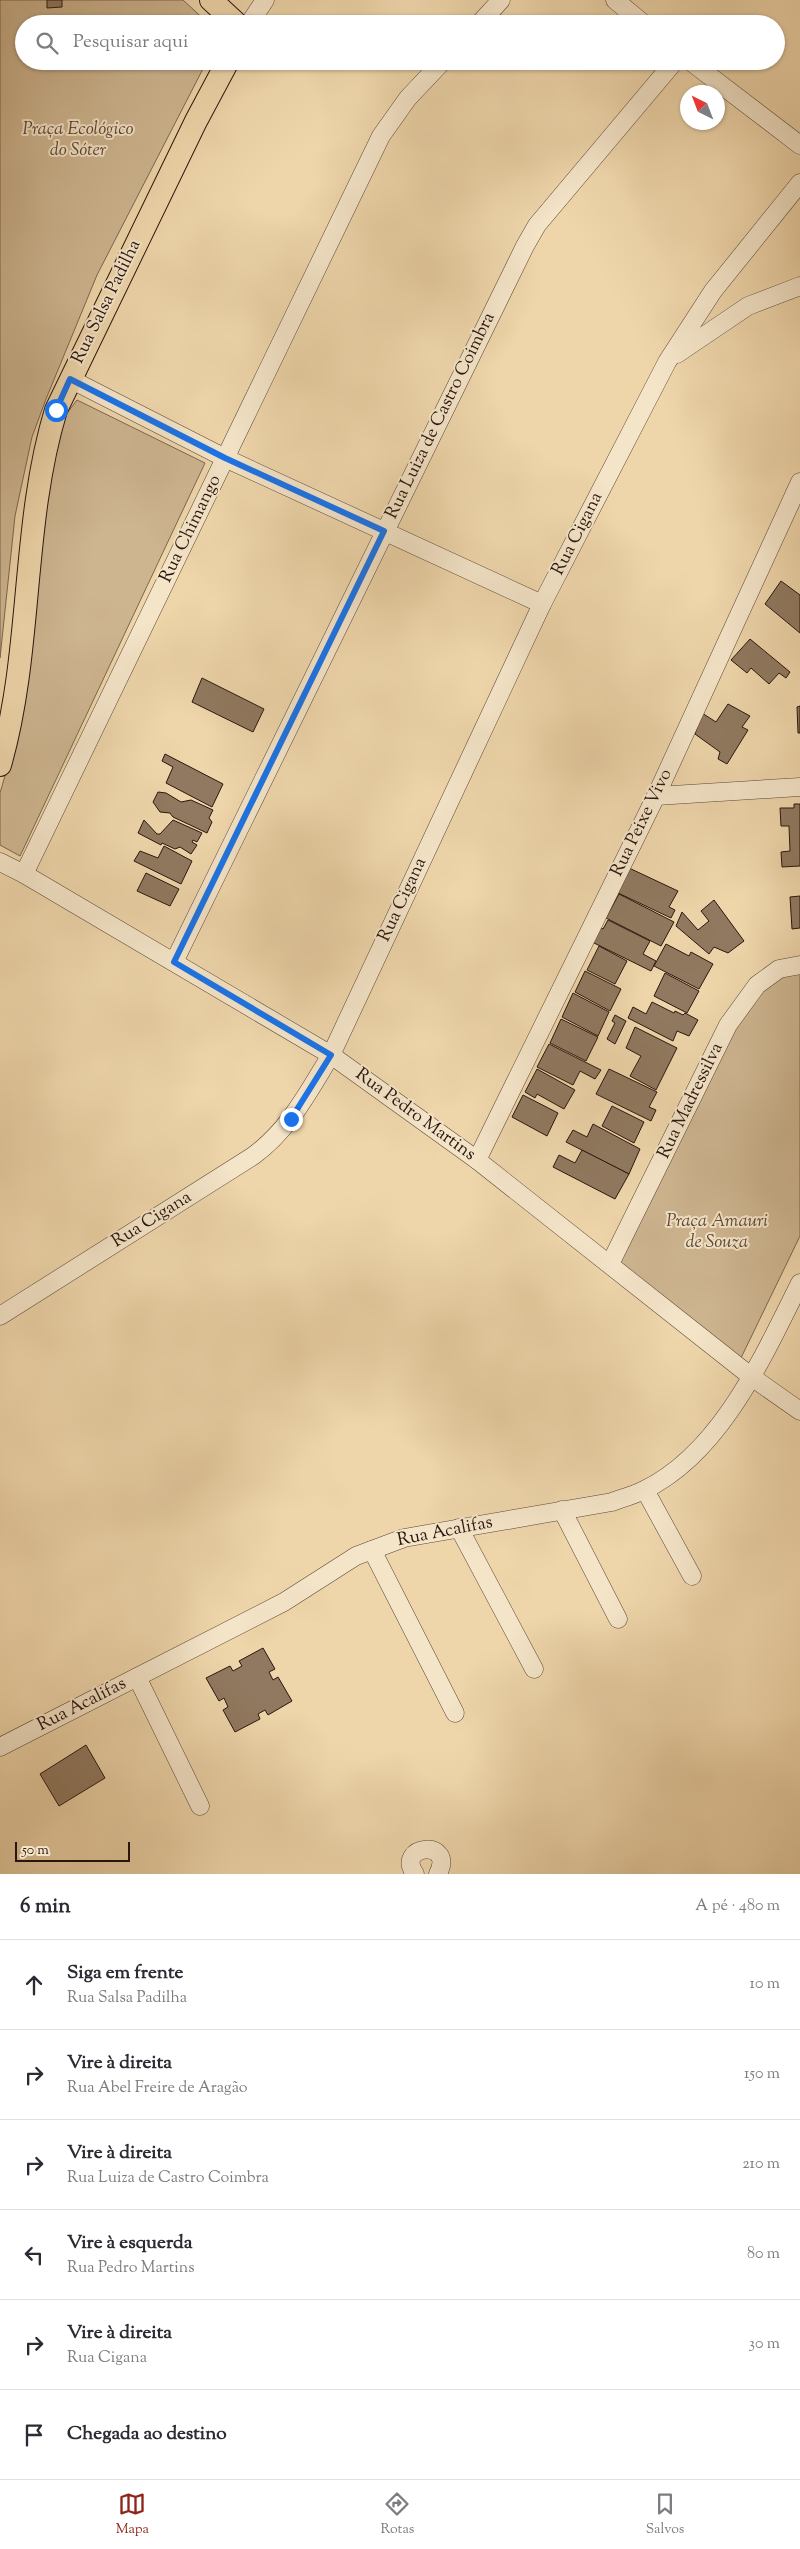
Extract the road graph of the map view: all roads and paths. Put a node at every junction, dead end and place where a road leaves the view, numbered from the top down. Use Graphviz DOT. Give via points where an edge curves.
graph roads {
  1 [pos="211,0"];
  2 [pos="265,0"];
  3 [pos="501,0"];
  4 [pos="615,0"];
  5 [pos="227,15"];
  6 [pos="255,15"];
  7 [pos="487,15"];
  8 [pos="633,15"];
  9 [pos="223,70"];
  10 [pos="434,70"];
  11 [pos="667,70"];
  12 [pos="702,70"];
  13 [pos="800,145"];
  14 [pos="800,183"];
  15 [pos="800,286"];
  16 [pos="667,362"];
  17 [pos="70,379"];
  18 [pos="225,458"];
  19 [pos="800,482"];
  20 [pos="384,531"];
  21 [pos="542,604"];
  22 [pos="0,765"];
  23 [pos="800,787"];
  24 [pos="656,796"];
  25 [pos="0,862"];
  26 [pos="24,874"];
  27 [pos="174,962"];
  28 [pos="800,965"];
  29 [pos="331,1055"];
  30 [pos="477,1160"];
  31 [pos="610,1264"];
  32 [pos="800,1284"];
  33 [pos="0,1316"];
  34 [pos="753,1378"];
  35 [pos="800,1411"];
  36 [pos="645,1490"];
  37 [pos="562,1510"];
  38 [pos="459,1528"];
  39 [pos="372,1550"];
  40 [pos="692,1576"];
  41 [pos="618,1619"];
  42 [pos="534,1669"];
  43 [pos="137,1677"];
  44 [pos="455,1712"];
  45 [pos="0,1747"];
  46 [pos="200,1806"];
  47 [pos="415,1874"];
  48 [pos="438,1874"];
  1 -- 5 [label="main road"];
  2 -- 6 [label="street"];
  3 -- 7 [label="street"];
  4 -- 8 [label="street"];
  9 -- 17 [label="main road, Rua Salsa Padilha"];
  10 -- 18 [label="street, Rua Chimango" via="408,98 381,136"];
  11 -- 20 [label="street, Rua Luiza de Castro Coimbra" via="538,225"];
  12 -- 13 [label="street"];
  14 -- 16 [label="street, Rua Cigana" via="713,291"];
  15 -- 16 [label="street, Rua Cigana" via="748,306"];
  16 -- 21 [label="street, Rua Cigana"];
  17 -- 18 [label="street"];
  17 -- 22 [label="main road, Rua Salsa Padilha" via="56,410 45,448 22,648"];
  18 -- 20 [label="street"];
  18 -- 26 [label="street, Rua Chimango"];
  19 -- 24 [label="street, Rua Peixe Vivo"];
  20 -- 21 [label="street"];
  20 -- 27 [label="street, Rua Luiza de Castro Coimbra"];
  21 -- 29 [label="street, Rua Cigana"];
  23 -- 24 [label="street"];
  24 -- 30 [label="street, Rua Peixe Vivo"];
  25 -- 26 [label="street, Rua Pedro Martins"];
  26 -- 27 [label="street, Rua Pedro Martins"];
  27 -- 29 [label="street, Rua Pedro Martins"];
  28 -- 31 [label="street, Rua Madressilva" via="779,969 756,985 728,1025"];
  29 -- 30 [label="street, Rua Pedro Martins"];
  29 -- 33 [label="street, Rua Cigana" via="291,1119 272,1142"];
  30 -- 31 [label="street, Rua Pedro Martins"];
  31 -- 34 [label="street, Rua Pedro Martins"];
  32 -- 34 [label="street, Rua Acalifas"];
  34 -- 35 [label="street, Rua Pedro Martins"];
  34 -- 36 [label="street, Rua Acalifas" via="728,1415 701,1445 672,1472"];
  36 -- 37 [label="street, Rua Acalifas" via="612,1502"];
  36 -- 40 [label="street"];
  37 -- 38 [label="street, Rua Acalifas"];
  37 -- 41 [label="street"];
  38 -- 39 [label="street, Rua Acalifas" via="404,1538"];
  38 -- 42 [label="street"];
  39 -- 43 [label="street, Rua Acalifas" via="356,1556 284,1602"];
  39 -- 44 [label="street"];
  43 -- 45 [label="street, Rua Acalifas"];
  43 -- 46 [label="street"];
  47 -- 48 [label="street" via="411,1860 416,1852 425,1848 434,1850 440,1858 442,1867"];
}
